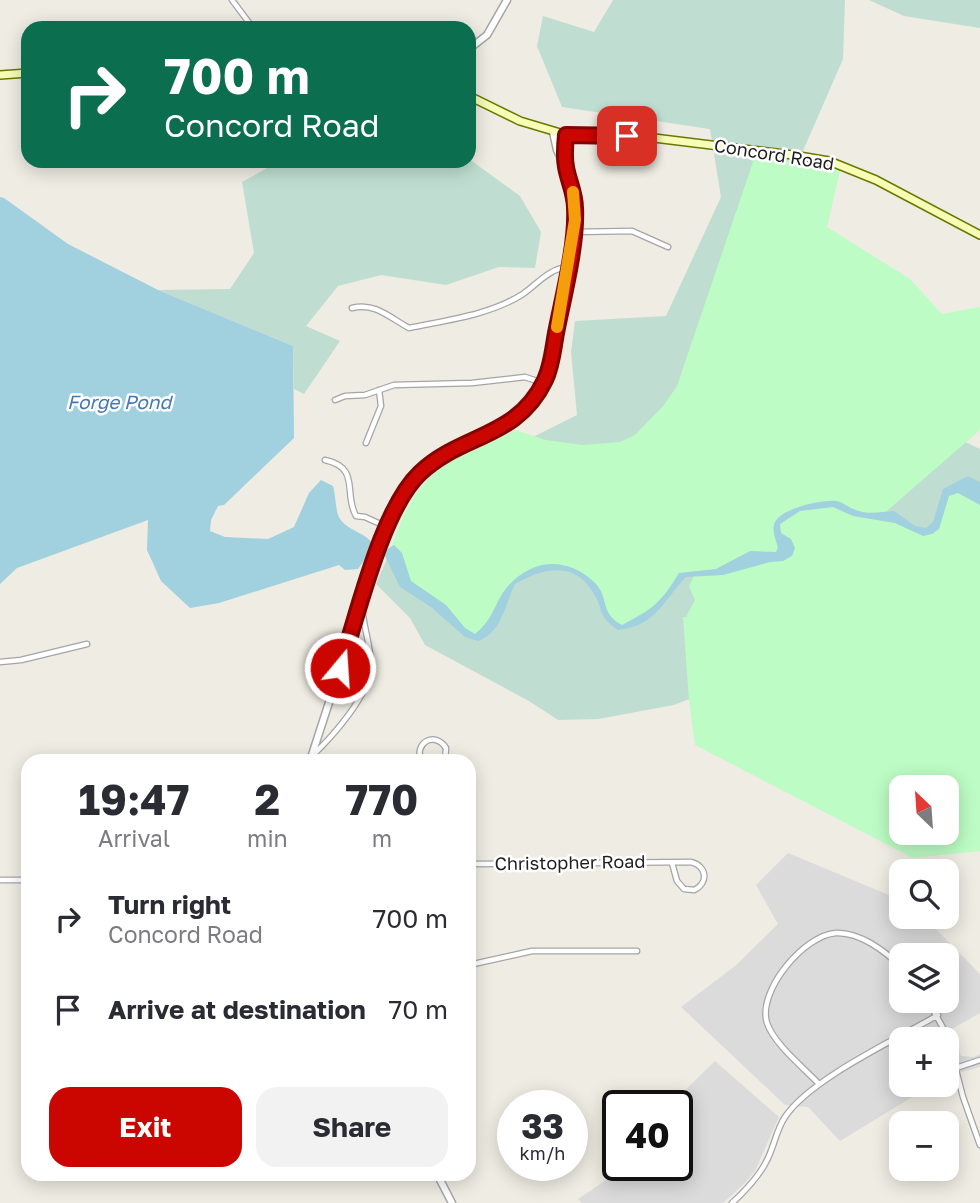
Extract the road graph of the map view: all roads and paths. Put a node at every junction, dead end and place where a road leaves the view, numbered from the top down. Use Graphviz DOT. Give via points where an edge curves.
graph roads {
  1 [pos="232,0"];
  2 [pos="507,0"];
  3 [pos="248,21"];
  4 [pos="476,44"];
  5 [pos="21,74"];
  6 [pos="0,75"];
  7 [pos="476,99"];
  8 [pos="553,132"];
  9 [pos="566,135"];
  10 [pos="566,169"];
  11 [pos="573,232"];
  12 [pos="980,235"];
  13 [pos="668,247"];
  14 [pos="568,267"];
  15 [pos="352,308"];
  16 [pos="543,383"];
  17 [pos="379,390"];
  18 [pos="335,400"];
  19 [pos="366,443"];
  20 [pos="325,460"];
  21 [pos="386,530"];
  22 [pos="361,603"];
  23 [pos="87,643"];
  24 [pos="0,662"];
  25 [pos="313,754"];
  26 [pos="315,754"];
  27 [pos="419,754"];
  28 [pos="446,754"];
  29 [pos="672,863"];
  30 [pos="476,864"];
  31 [pos="0,880"];
  32 [pos="21,880"];
  33 [pos="637,951"];
  34 [pos="889,958"];
  35 [pos="476,963"];
  36 [pos="936,1013"];
  37 [pos="938,1016"];
  38 [pos="943,1027"];
  39 [pos="980,1060"];
  40 [pos="959,1067"];
  41 [pos="959,1078"];
  42 [pos="819,1084"];
  43 [pos="980,1145"];
  44 [pos="440,1181"];
  45 [pos="452,1203"];
  46 [pos="732,1203"];
  1 -- 3 [label="street"];
  2 -- 4 [label="street" via="487,35"];
  5 -- 6 [label="main road"];
  7 -- 8 [label="main road, Concord Road"];
  8 -- 9 [label="main road, Concord Road"];
  8 -- 10 [label="street"];
  9 -- 10 [label="street"];
  9 -- 12 [label="main road, Concord Road" via="646,137 829,162 876,180"];
  10 -- 11 [label="street" via="575,206"];
  11 -- 13 [label="street" via="632,231"];
  11 -- 14 [label="street"];
  14 -- 15 [label="street" via="552,271 505,304 409,328 377,308"];
  14 -- 16 [label="street"];
  16 -- 17 [label="street" via="525,377 394,385"];
  16 -- 21 [label="street" via="520,415 420,473"];
  17 -- 18 [label="street"];
  17 -- 19 [label="street" via="381,406"];
  20 -- 21 [label="street" via="338,464 348,475 356,516"];
  21 -- 22 [label="street"];
  22 -- 25 [label="street"];
  22 -- 26 [label="street" via="370,674 344,719"];
  23 -- 24 [label="street"];
  27 -- 28 [label="street" via="425,741 433,739 441,741"];
  29 -- 29 [label="street, Christopher Road" via="701,867 705,877 700,887 691,891 681,887"];
  29 -- 30 [label="street, Christopher Road"];
  31 -- 32 [label="street"];
  33 -- 35 [label="street" via="532,951"];
  34 -- 42 [label="street" via="865,941 836,933 810,943 776,980 766,1000 769,1027"];
  36 -- 37 [label="street"];
  37 -- 38 [label="street"];
  37 -- 42 [label="street"];
  39 -- 40 [label="street"];
  41 -- 43 [label="street"];
  42 -- 46 [label="street" via="785,1117 766,1162"];
  44 -- 45 [label="street"];
}
